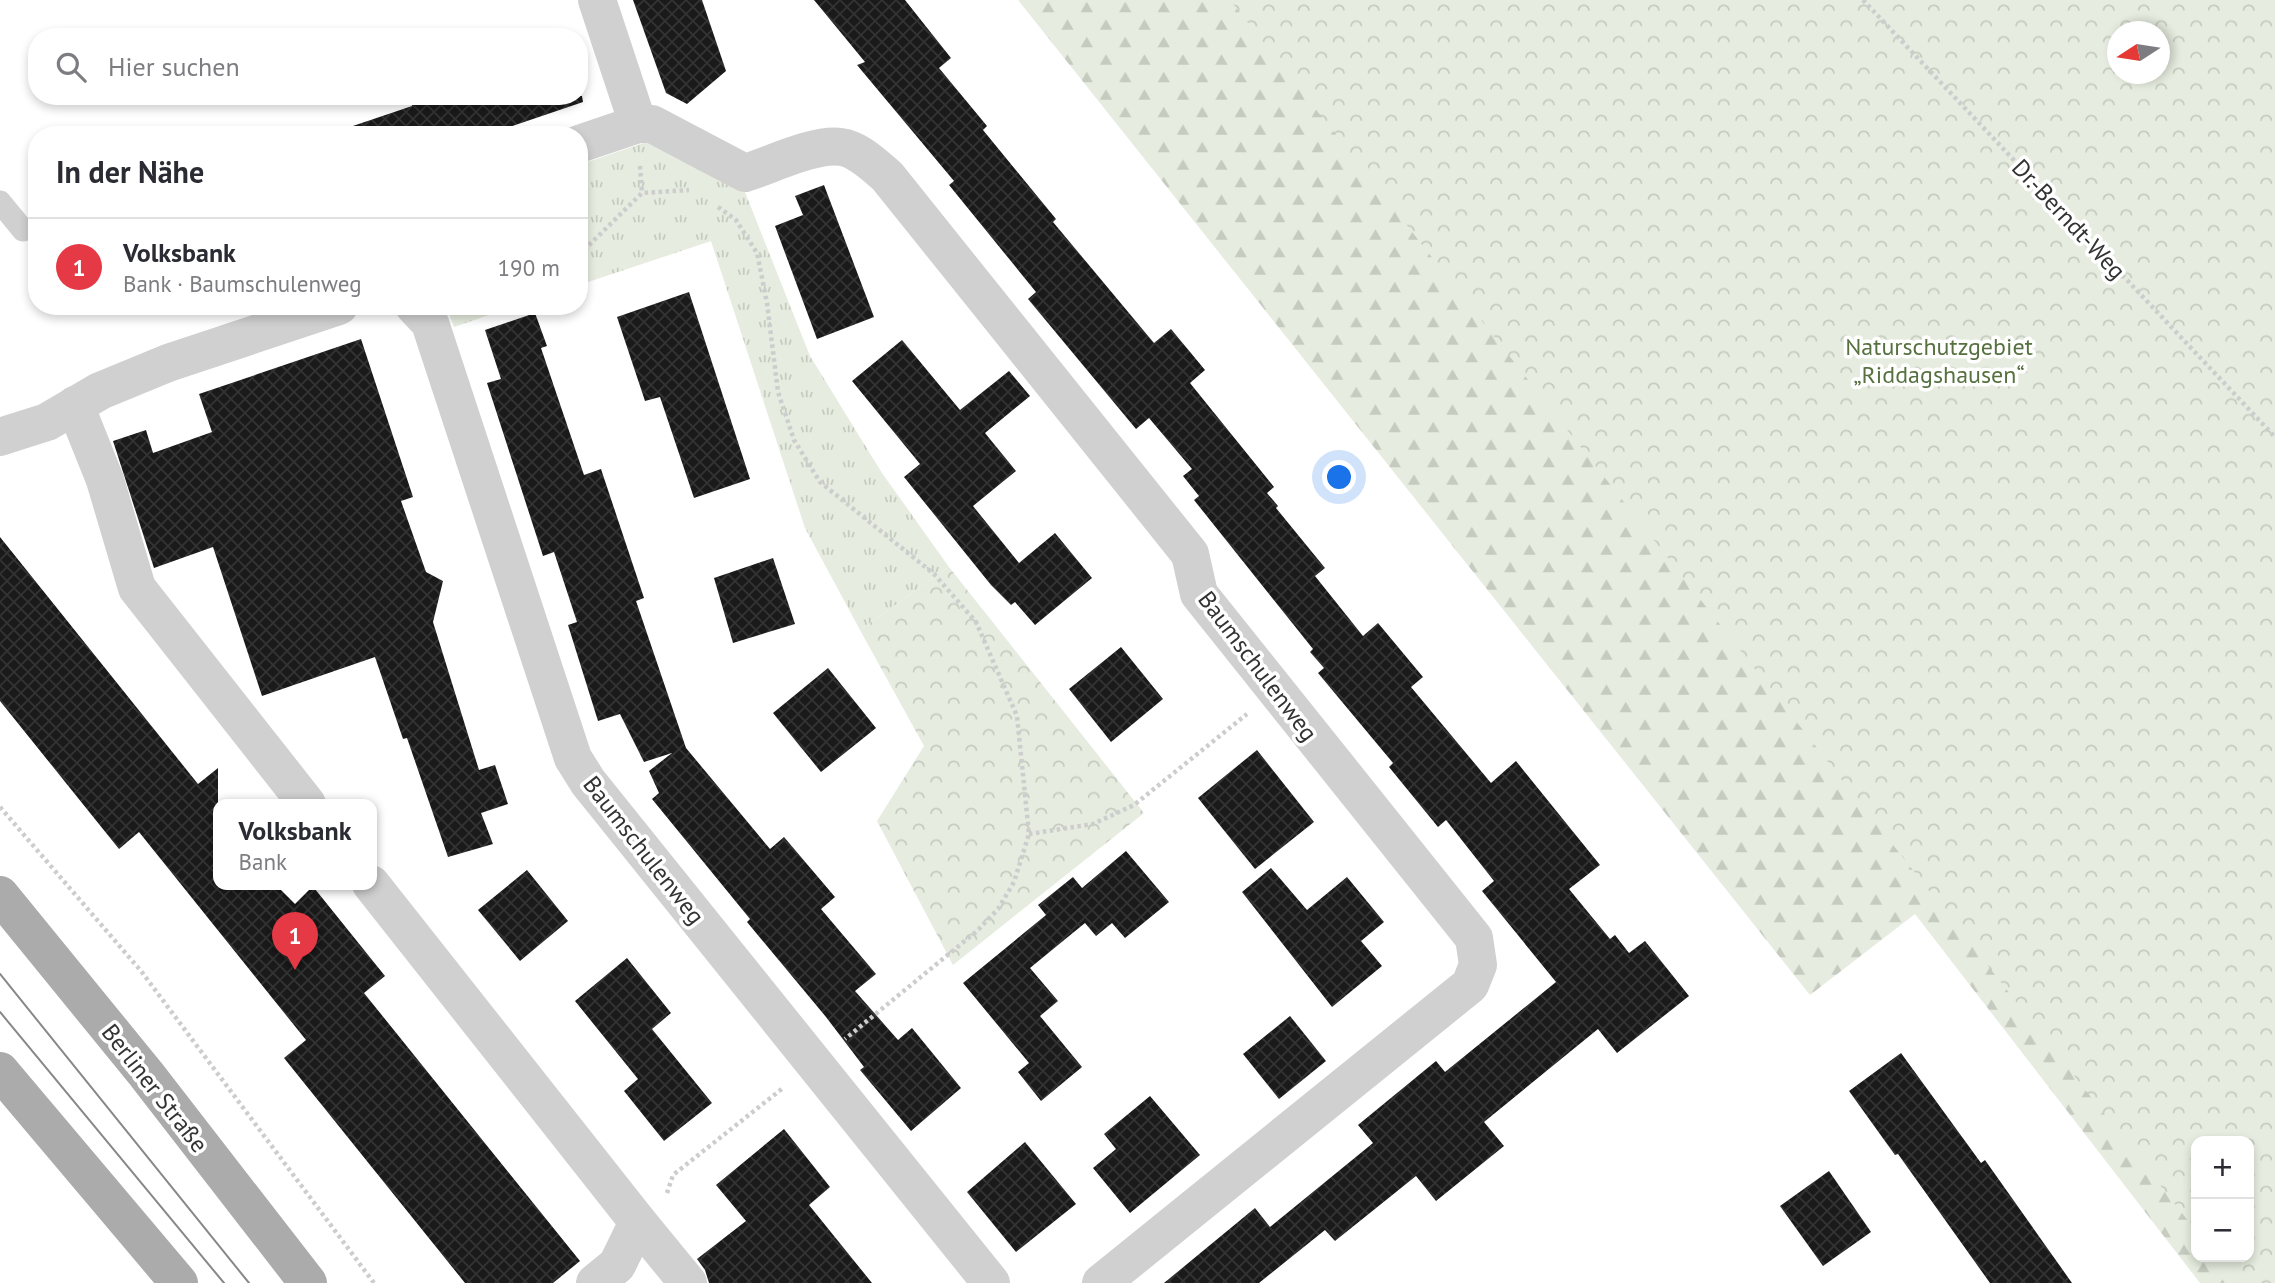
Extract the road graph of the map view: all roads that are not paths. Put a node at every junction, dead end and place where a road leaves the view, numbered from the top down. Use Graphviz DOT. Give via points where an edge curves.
graph roads {
  1 [pos="597,0"];
  2 [pos="638,124"];
  3 [pos="588,141"];
  4 [pos="0,202"];
  5 [pos="23,230"];
  6 [pos="312,315"];
  7 [pos="422,315"];
  8 [pos="75,405"];
  9 [pos="0,437"];
  10 [pos="303,799"];
  11 [pos="376,890"];
  12 [pos="0,895"];
  13 [pos="0,1071"];
  14 [pos="638,1222"];
  15 [pos="178,1283"];
  16 [pos="308,1283"];
  17 [pos="595,1283"];
  18 [pos="688,1283"];
  19 [pos="991,1283"];
  20 [pos="1101,1283"];
  1 -- 2 [label="street"];
  2 -- 3 [label="street"];
  2 -- 20 [label="street, Baumschulenweg" via="652,124 745,173 818,149 842,147 887,176 1190,554 1199,594 1474,938 1478,965 1469,985"];
  4 -- 5 [label="lane"];
  6 -- 8 [label="street" via="168,363"];
  7 -- 19 [label="street, Baumschulenweg" via="430,323 573,758"];
  8 -- 9 [label="street" via="47,422"];
  8 -- 10 [label="street" via="105,480 137,588"];
  11 -- 14 [label="street"];
  12 -- 16 [label="main road, Berliner Straße"];
  13 -- 15 [label="main road"];
  14 -- 17 [label="street" via="617,1265"];
  14 -- 18 [label="street"];
}
